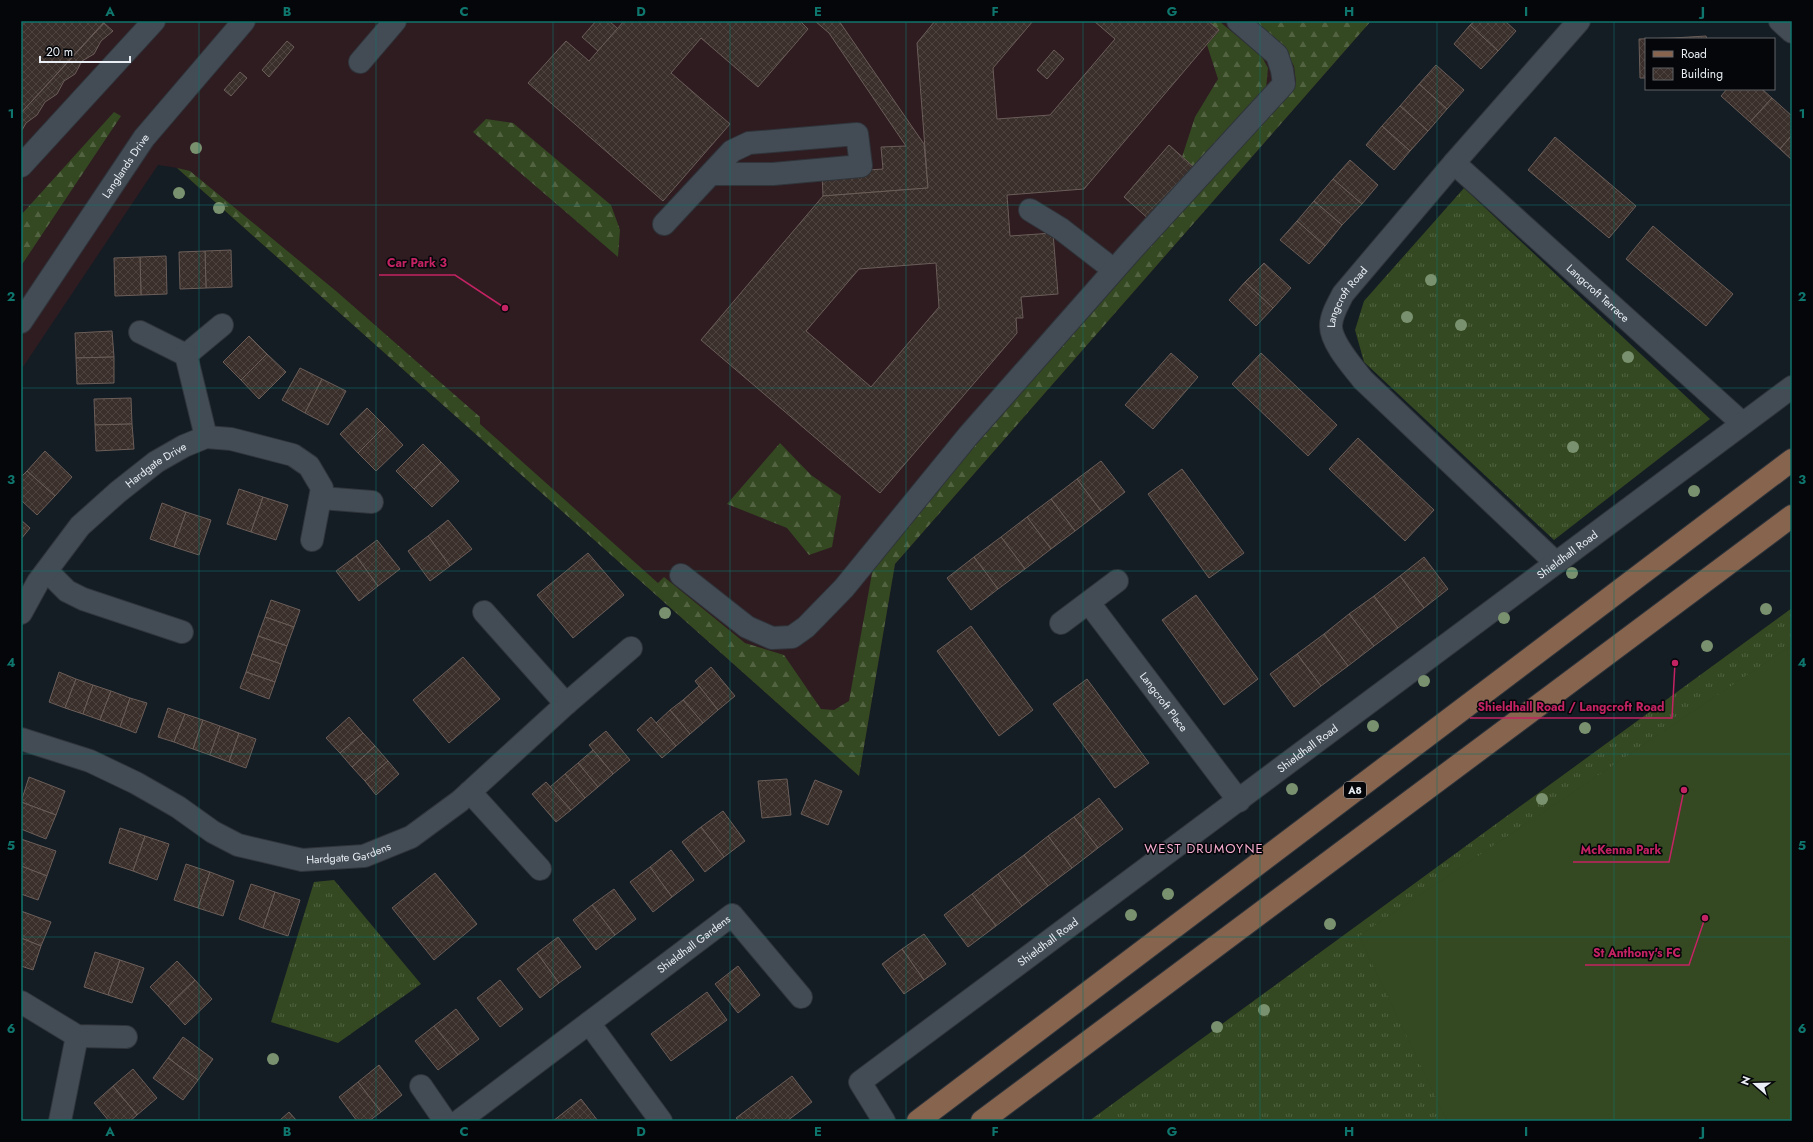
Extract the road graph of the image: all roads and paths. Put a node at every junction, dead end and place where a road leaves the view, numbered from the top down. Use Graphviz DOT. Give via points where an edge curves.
graph roads {
  1 [pos="154,21"];
  2 [pos="244,21"];
  3 [pos="395,21"];
  4 [pos="1238,21"];
  5 [pos="1580,21"];
  6 [pos="1780,21"];
  7 [pos="1792,32"];
  8 [pos="360,62"];
  9 [pos="1454,163"];
  10 [pos="21,166"];
  11 [pos="712,174"];
  12 [pos="1030,210"];
  13 [pos="664,224"];
  14 [pos="1114,270"];
  15 [pos="21,322"];
  16 [pos="222,325"];
  17 [pos="140,332"];
  18 [pos="186,355"];
  19 [pos="1792,387"];
  20 [pos="1742,423"];
  21 [pos="206,437"];
  22 [pos="1792,460"];
  23 [pos="321,498"];
  24 [pos="372,502"];
  25 [pos="1792,516"];
  26 [pos="312,540"];
  27 [pos="1556,563"];
  28 [pos="47,571"];
  29 [pos="681,574"];
  30 [pos="1117,581"];
  31 [pos="1089,603"];
  32 [pos="484,612"];
  33 [pos="21,613"];
  34 [pos="1061,623"];
  35 [pos="182,632"];
  36 [pos="631,648"];
  37 [pos="566,704"];
  38 [pos="21,739"];
  39 [pos="470,792"];
  40 [pos="1239,800"];
  41 [pos="540,869"];
  42 [pos="801,997"];
  43 [pos="21,1002"];
  44 [pos="589,1024"];
  45 [pos="77,1036"];
  46 [pos="126,1037"];
  47 [pos="421,1086"];
  48 [pos="60,1121"];
  49 [pos="445,1121"];
  50 [pos="459,1121"];
  51 [pos="661,1121"];
  52 [pos="884,1121"];
  53 [pos="918,1121"];
  54 [pos="982,1121"];
  1 -- 10 [label="street"];
  2 -- 15 [label="street, Langlands Drive" via="144,138"];
  3 -- 8 [label="street"];
  4 -- 14 [label="street" via="1277,55 1284,84"];
  5 -- 9 [label="street, Langcroft Road"];
  6 -- 7 [label="street"];
  9 -- 20 [label="street, Langcroft Terrace"];
  9 -- 27 [label="street, Langcroft Road" via="1343,294 1334,310 1331,327 1340,352 1363,380"];
  11 -- 11 [label="street" via="732,151 749,143 858,134 861,166 773,174"];
  11 -- 13 [label="street"];
  12 -- 14 [label="street" via="1061,229"];
  14 -- 29 [label="street" via="968,436 844,588 806,627 792,637 772,638 747,627"];
  16 -- 18 [label="street"];
  17 -- 18 [label="street"];
  18 -- 21 [label="street"];
  19 -- 20 [label="street, Shieldhall Road"];
  20 -- 27 [label="street, Shieldhall Road"];
  21 -- 23 [label="street, Hardgate Drive" via="231,439 293,455 309,466 316,476 322,488"];
  21 -- 28 [label="street, Hardgate Drive" via="156,462 118,492 80,526"];
  22 -- 53 [label="main road, A8"];
  23 -- 24 [label="street"];
  23 -- 26 [label="street, Hardgate Drive"];
  25 -- 54 [label="main road"];
  27 -- 40 [label="street, Shieldhall Road"];
  28 -- 33 [label="street, Hardgate Drive"];
  28 -- 35 [label="street" via="67,591 83,599"];
  30 -- 31 [label="street"];
  31 -- 34 [label="street"];
  31 -- 40 [label="street, Langcroft Place"];
  32 -- 37 [label="street"];
  36 -- 37 [label="street, Hardgate Gardens"];
  37 -- 39 [label="street, Hardgate Gardens"];
  38 -- 39 [label="street, Hardgate Gardens" via="90,761 136,783 238,845 302,860 364,856 384,848 411,837"];
  39 -- 41 [label="street"];
  40 -- 52 [label="street, Shieldhall Road" via="860,1082"];
  42 -- 44 [label="street, Shieldhall Gardens" via="732,915"];
  43 -- 45 [label="street"];
  44 -- 50 [label="street, Shieldhall Gardens"];
  44 -- 51 [label="street"];
  45 -- 46 [label="street"];
  45 -- 48 [label="street"];
  47 -- 49 [label="street"];
}
